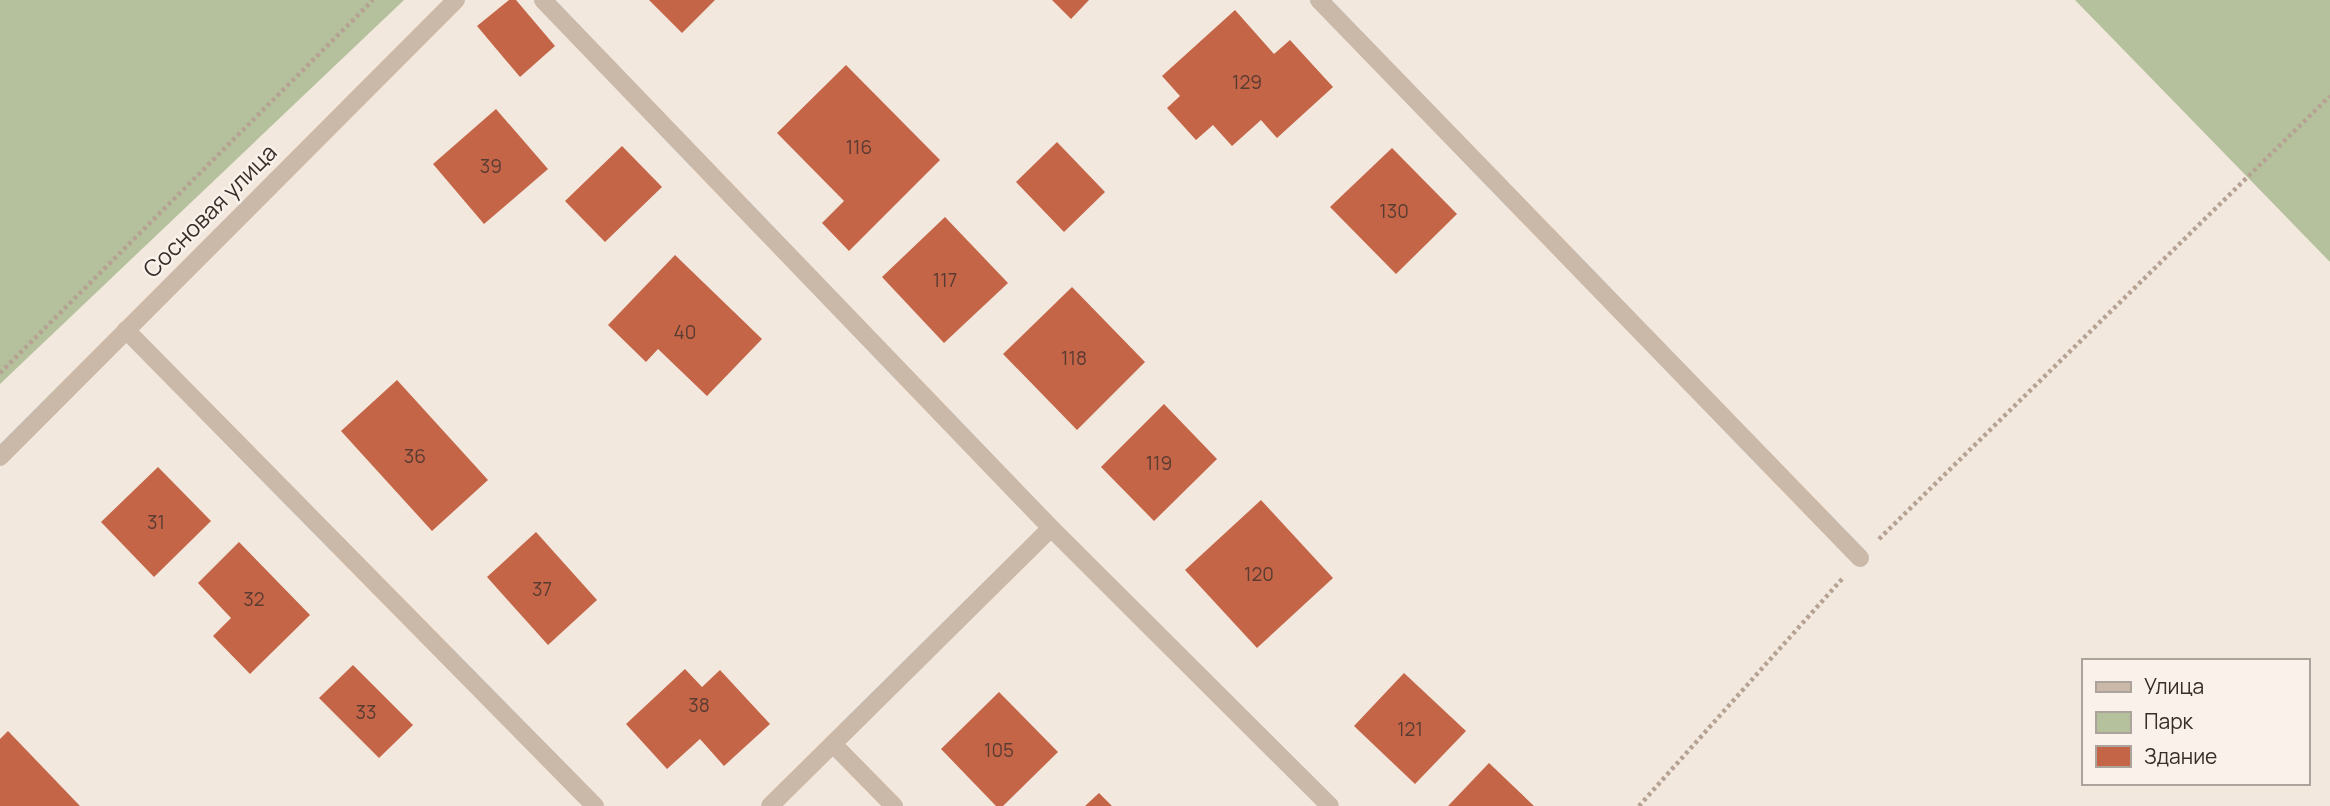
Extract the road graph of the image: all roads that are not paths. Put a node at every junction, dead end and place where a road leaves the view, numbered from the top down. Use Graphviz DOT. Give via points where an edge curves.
graph roads {
  1 [pos="456,0"];
  2 [pos="543,0"];
  3 [pos="1319,0"];
  4 [pos="125,330"];
  5 [pos="0,457"];
  6 [pos="1051,528"];
  7 [pos="1860,558"];
  8 [pos="833,744"];
  9 [pos="595,806"];
  10 [pos="770,806"];
  11 [pos="894,806"];
  12 [pos="1330,806"];
  1 -- 4 [label="street, Сосновая улица"];
  2 -- 6 [label="street"];
  3 -- 7 [label="street"];
  4 -- 5 [label="street, Сосновая улица"];
  4 -- 9 [label="street"];
  6 -- 8 [label="street"];
  6 -- 12 [label="street"];
  8 -- 10 [label="street"];
  8 -- 11 [label="street"];
}
